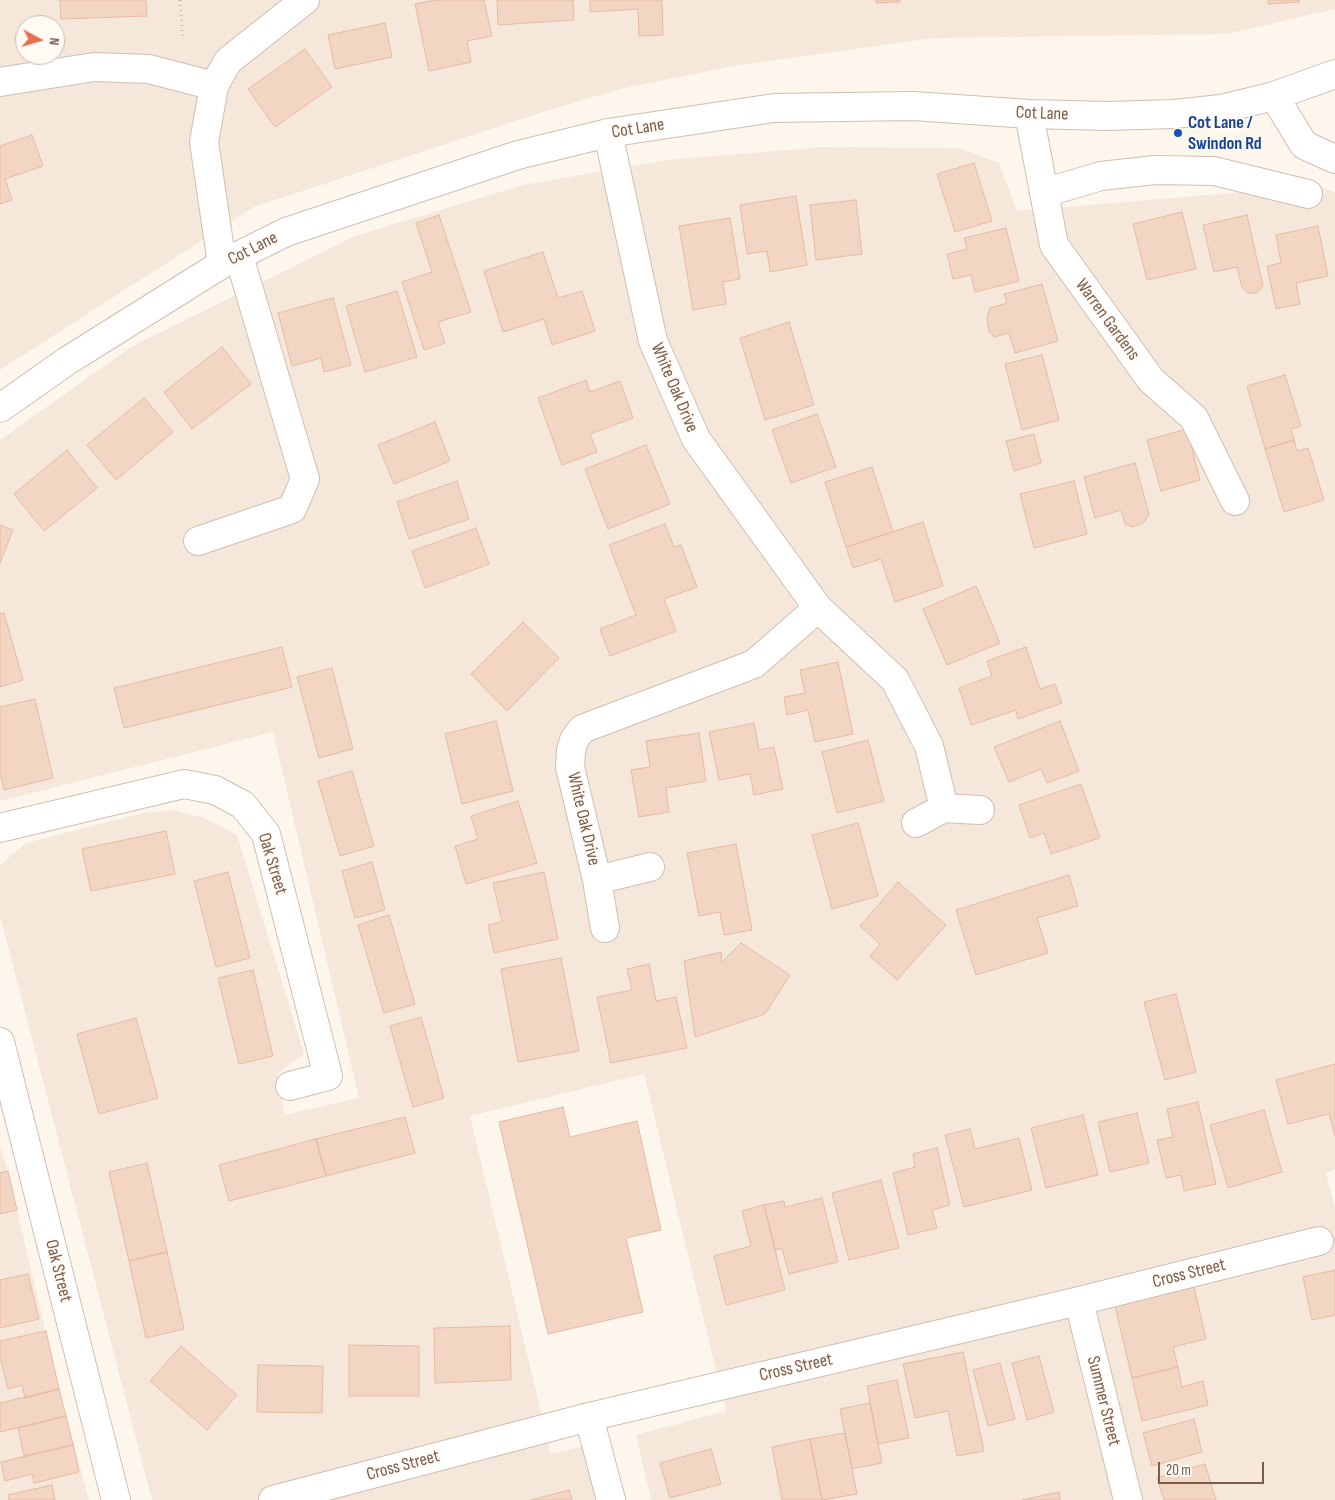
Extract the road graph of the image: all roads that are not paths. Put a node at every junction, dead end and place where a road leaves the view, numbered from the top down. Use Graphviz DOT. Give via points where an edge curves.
graph roads {
  1 [pos="305,0"];
  2 [pos="1335,74"];
  3 [pos="0,82"];
  4 [pos="214,86"];
  5 [pos="1274,96"];
  6 [pos="1029,114"];
  7 [pos="608,133"];
  8 [pos="1335,160"];
  9 [pos="1044,193"];
  10 [pos="1308,194"];
  11 [pos="230,260"];
  12 [pos="0,408"];
  13 [pos="1235,501"];
  14 [pos="198,541"];
  15 [pos="818,608"];
  16 [pos="944,808"];
  17 [pos="980,810"];
  18 [pos="916,823"];
  19 [pos="0,828"];
  20 [pos="650,867"];
  21 [pos="597,880"];
  22 [pos="605,928"];
  23 [pos="0,1042"];
  24 [pos="290,1086"];
  25 [pos="1320,1241"];
  26 [pos="1079,1301"];
  27 [pos="588,1417"];
  28 [pos="116,1500"];
  29 [pos="273,1500"];
  30 [pos="611,1500"];
  31 [pos="1128,1500"];
  1 -- 4 [label="street" via="228,61"];
  2 -- 5 [label="street, Cot Lane"];
  3 -- 4 [label="street" via="94,67 149,69"];
  4 -- 11 [label="street" via="204,142"];
  5 -- 6 [label="street, Cot Lane" via="1221,109 1174,114"];
  5 -- 8 [label="street" via="1304,145"];
  6 -- 7 [label="street, Cot Lane" via="913,106 774,108"];
  6 -- 9 [label="street, Warren Gardens"];
  7 -- 11 [label="street, Cot Lane" via="518,155 411,189 286,232"];
  7 -- 15 [label="street, White Oak Drive" via="653,340 696,439"];
  9 -- 10 [label="street" via="1101,176 1155,170 1214,172"];
  9 -- 13 [label="street, Warren Gardens" via="1054,245 1151,380 1194,418"];
  11 -- 12 [label="street, Cot Lane" via="66,361"];
  11 -- 14 [label="street" via="305,479 292,510"];
  15 -- 16 [label="street, White Oak Drive" via="895,680 929,746"];
  15 -- 21 [label="street, White Oak Drive" via="754,664 582,728 574,740 570,767"];
  16 -- 17 [label="street"];
  16 -- 18 [label="street"];
  19 -- 24 [label="street, Oak Street" via="184,784 215,790 244,805 266,834 328,1076"];
  20 -- 21 [label="street, White Oak Drive"];
  21 -- 22 [label="street, White Oak Drive"];
  23 -- 28 [label="street, Oak Street"];
  25 -- 26 [label="street, Cross Street"];
  26 -- 27 [label="street, Cross Street"];
  26 -- 31 [label="street, Summer Street"];
  27 -- 29 [label="street, Cross Street"];
  27 -- 30 [label="street"];
}
